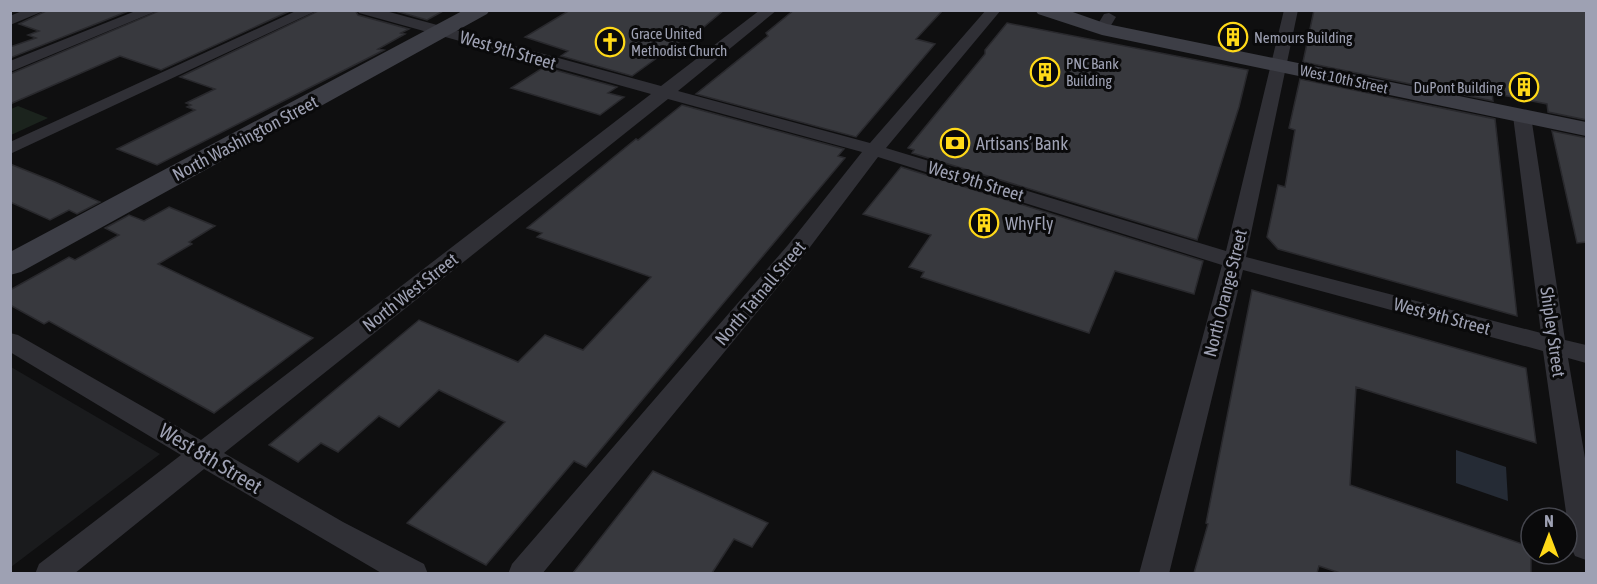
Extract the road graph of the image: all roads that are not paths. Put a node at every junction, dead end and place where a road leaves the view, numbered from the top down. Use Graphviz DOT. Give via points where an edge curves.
graph roads {
  1 [pos="39,10"];
  2 [pos="152,10"];
  3 [pos="311,10"];
  4 [pos="364,10"];
  5 [pos="480,10"];
  6 [pos="770,10"];
  7 [pos="994,10"];
  8 [pos="1045,10"];
  9 [pos="1291,10"];
  10 [pos="10,21"];
  11 [pos="441,32"];
  12 [pos="1280,66"];
  13 [pos="10,67"];
  14 [pos="663,94"];
  15 [pos="1522,116"];
  16 [pos="1587,129"];
  17 [pos="10,149"];
  18 [pos="874,150"];
  19 [pos="1234,261"];
  20 [pos="10,265"];
  21 [pos="10,341"];
  22 [pos="1554,345"];
  23 [pos="1587,354"];
  24 [pos="204,453"];
  25 [pos="1587,547"];
  26 [pos="50,573"];
  27 [pos="413,573"];
  28 [pos="523,573"];
  29 [pos="1154,573"];
  1 -- 10 [label="street"];
  2 -- 13 [label="street"];
  3 -- 17 [label="street"];
  4 -- 11 [label="street, West 9th Street"];
  5 -- 11 [label="main road, North Washington Street"];
  6 -- 14 [label="street, North West Street"];
  7 -- 18 [label="street, North Tatnall Street"];
  8 -- 12 [label="main road, West 10th Street"];
  9 -- 12 [label="street, North Orange Street"];
  11 -- 14 [label="street, West 9th Street"];
  11 -- 20 [label="main road, North Washington Street"];
  12 -- 15 [label="main road, West 10th Street"];
  12 -- 19 [label="street, North Orange Street"];
  14 -- 18 [label="street, West 9th Street"];
  14 -- 24 [label="street, North West Street"];
  15 -- 16 [label="main road, West 10th Street"];
  15 -- 22 [label="street, Shipley Street"];
  18 -- 19 [label="street, West 9th Street"];
  18 -- 28 [label="street, North Tatnall Street" via="789,259"];
  19 -- 22 [label="street, West 9th Street"];
  19 -- 29 [label="street, North Orange Street"];
  21 -- 24 [label="street, West 8th Street"];
  22 -- 23 [label="street, West 9th Street"];
  22 -- 25 [label="street, Shipley Street"];
  24 -- 26 [label="street, North West Street"];
  24 -- 27 [label="street, West 8th Street" via="333,531"];
}
